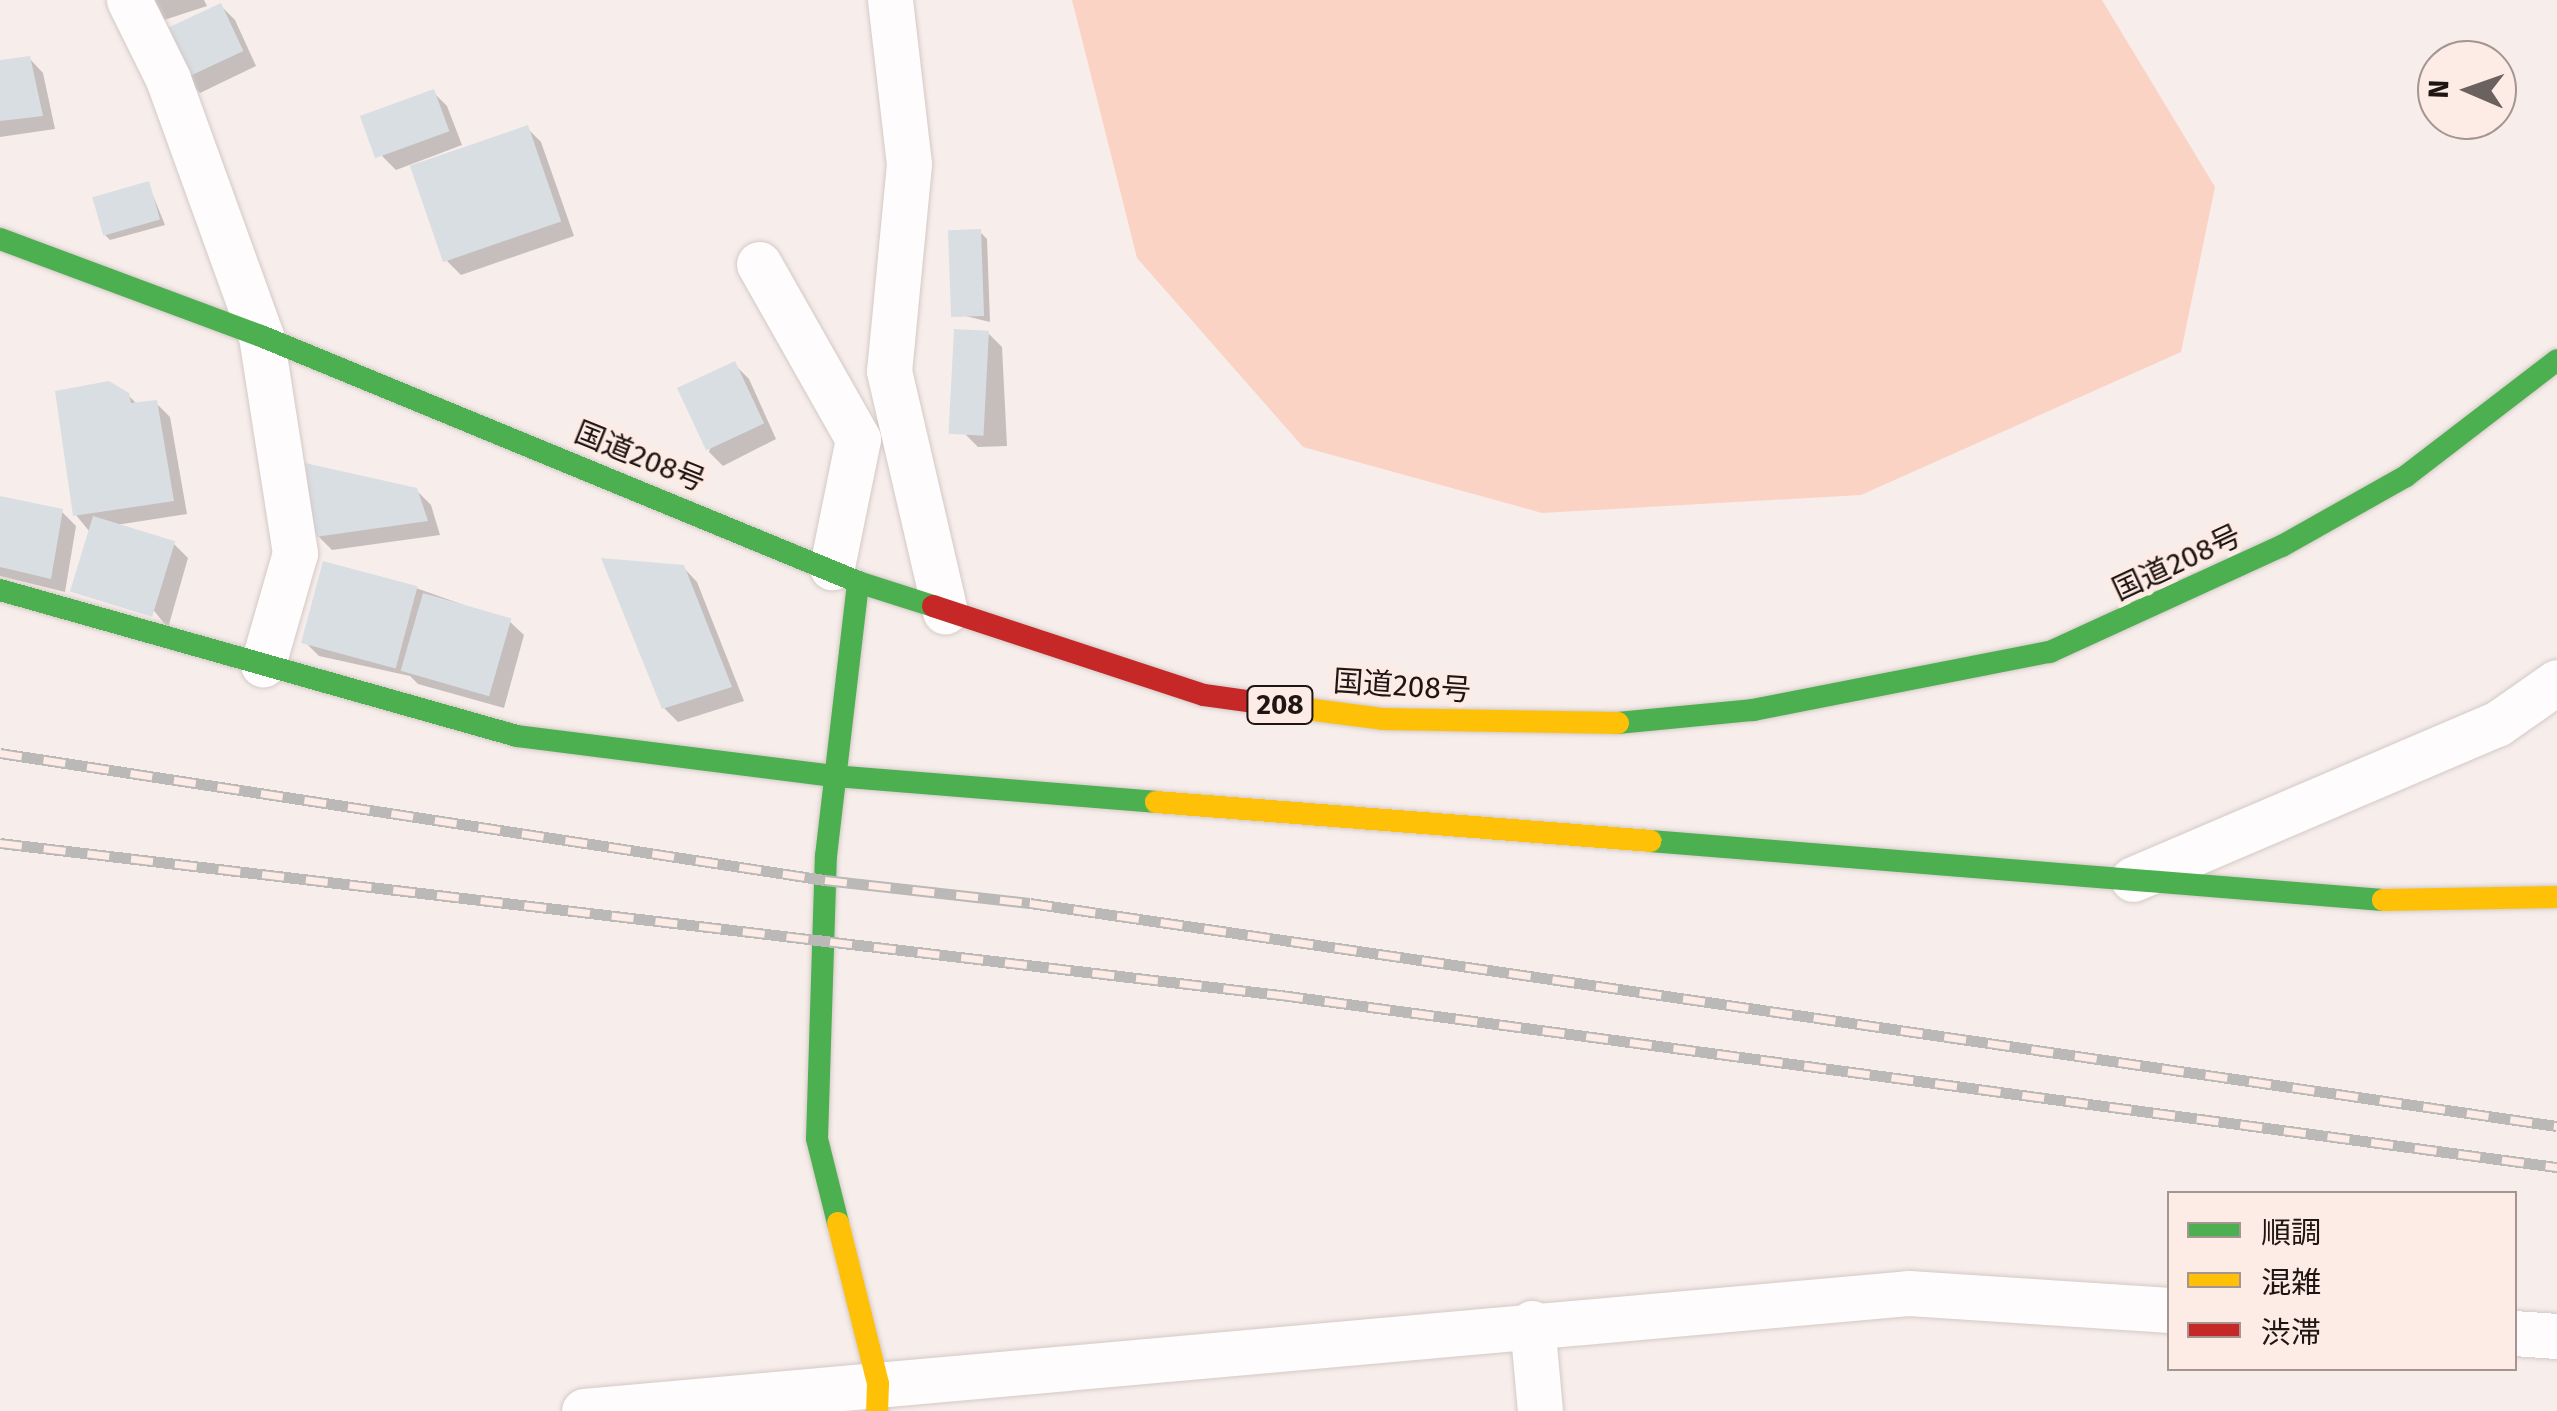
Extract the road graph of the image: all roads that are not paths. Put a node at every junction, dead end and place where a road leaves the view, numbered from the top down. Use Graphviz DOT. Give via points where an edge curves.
graph roads {
  1 [pos="129,0"];
  2 [pos="890,0"];
  3 [pos="0,239"];
  4 [pos="759,264"];
  5 [pos="261,336"];
  6 [pos="2557,360"];
  7 [pos="845,575"];
  8 [pos="0,590"];
  9 [pos="945,612"];
  10 [pos="263,664"];
  11 [pos="2557,682"];
  12 [pos="834,776"];
  13 [pos="2127,882"];
  14 [pos="2557,897"];
  15 [pos="2167,1310"];
  16 [pos="1532,1323"];
  17 [pos="2517,1333"];
  18 [pos="2557,1336"];
  19 [pos="878,1398"];
  20 [pos="584,1411"];
  21 [pos="1540,1411"];
  1 -- 5 [label="street" via="168,79"];
  2 -- 9 [label="street" via="909,164 889,371"];
  3 -- 5 [label="main road, 国道208号 / 208"];
  4 -- 7 [label="street" via="858,438"];
  5 -- 7 [label="main road, 国道208号 / 208"];
  5 -- 10 [label="street" via="295,553"];
  6 -- 9 [label="main road, 国道208号 / 208" via="2406,476 2163,606 2050,652 1753,710 1592,725 1384,719 1204,695"];
  7 -- 9 [label="main road, 国道208号 / 208"];
  7 -- 12 [label="main road"];
  8 -- 10 [label="main road"];
  10 -- 12 [label="main road" via="517,736"];
  11 -- 13 [label="street" via="2498,724"];
  12 -- 13 [label="main road"];
  12 -- 19 [label="main road" via="816,1138"];
  13 -- 14 [label="main road" via="2429,904"];
  15 -- 16 [label="street" via="1908,1293"];
  16 -- 19 [label="street"];
  16 -- 21 [label="street"];
  17 -- 18 [label="street"];
  19 -- 20 [label="street"];
}
